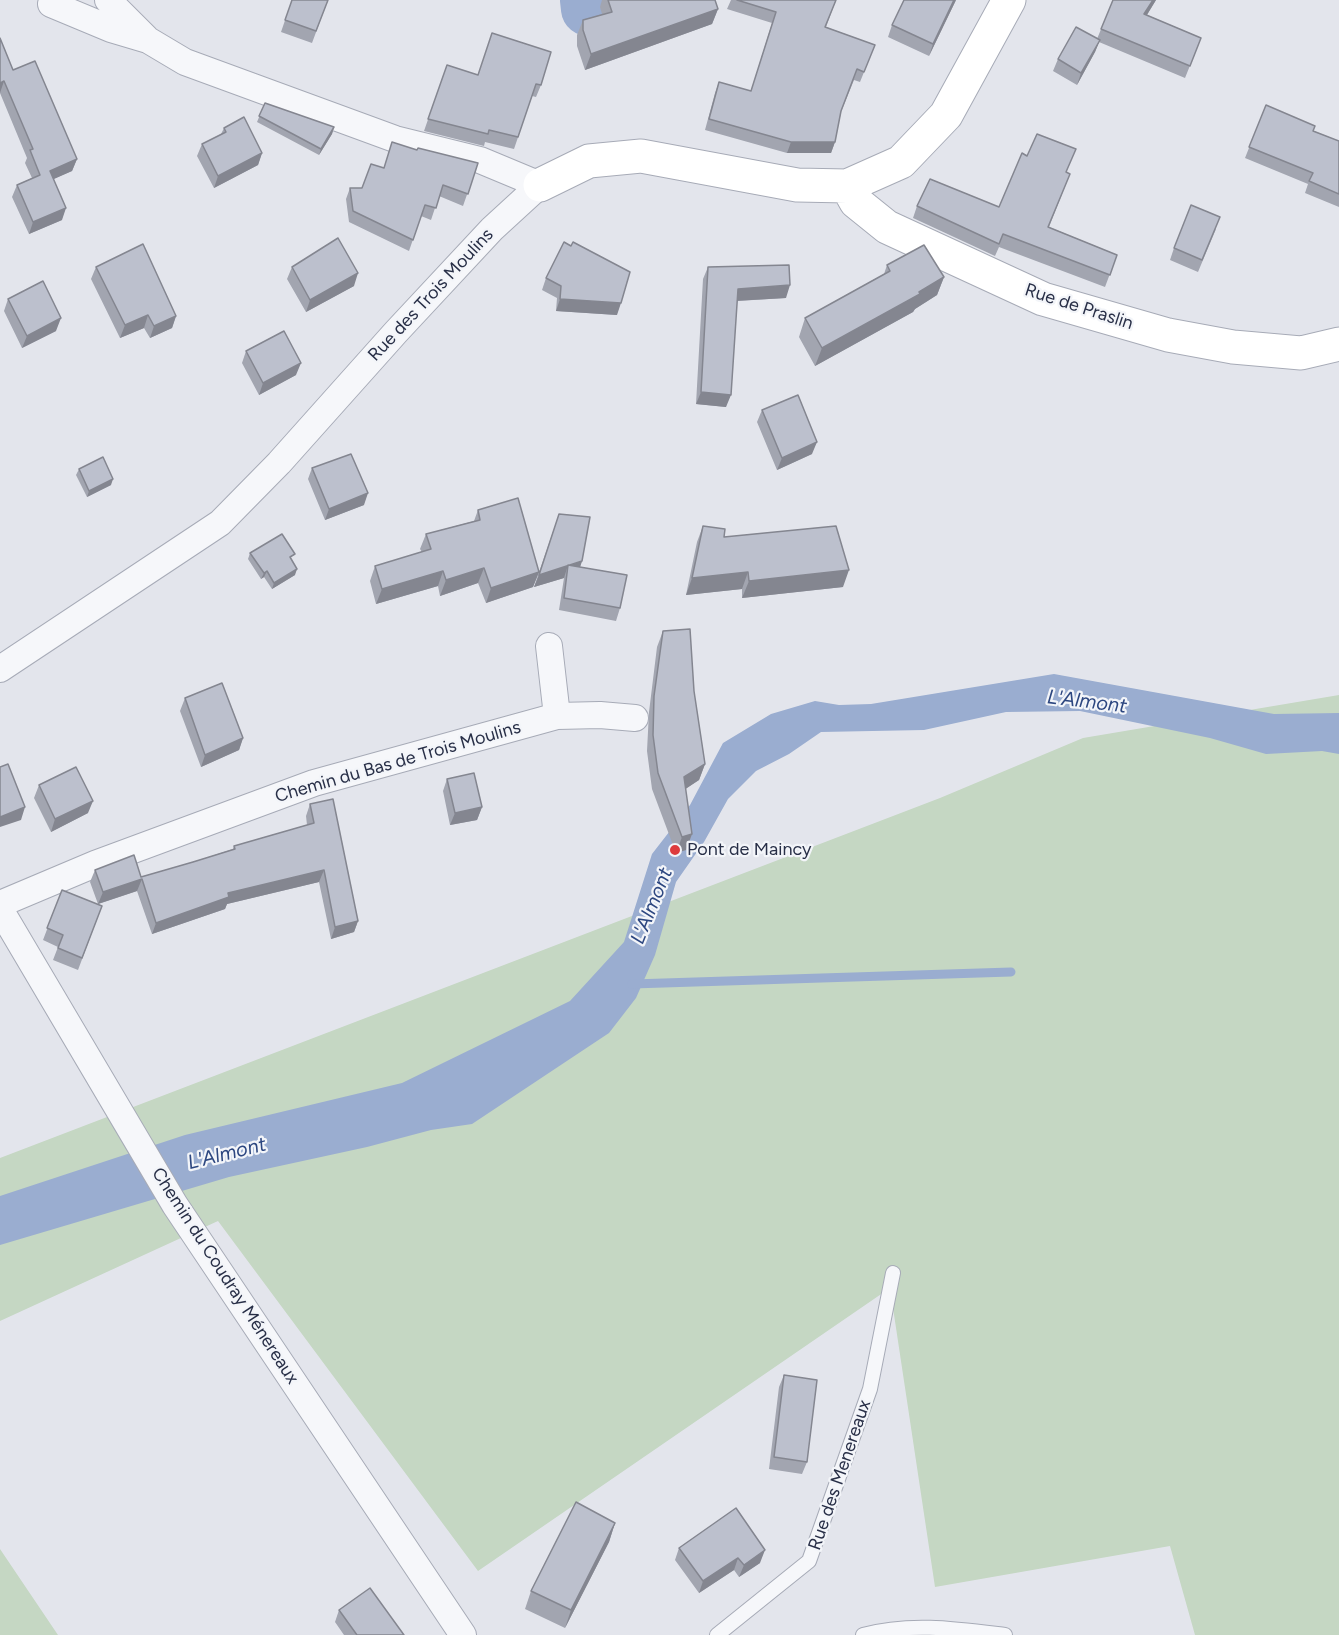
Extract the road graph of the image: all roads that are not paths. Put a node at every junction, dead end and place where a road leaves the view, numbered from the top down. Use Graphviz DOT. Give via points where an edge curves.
graph roads {
  1 [pos="108,0"];
  2 [pos="1008,0"];
  3 [pos="48,1"];
  4 [pos="148,40"];
  5 [pos="540,185"];
  6 [pos="847,186"];
  7 [pos="1339,344"];
  8 [pos="549,646"];
  9 [pos="0,669"];
  10 [pos="557,716"];
  11 [pos="635,718"];
  12 [pos="0,904"];
  13 [pos="0,909"];
  14 [pos="893,1272"];
  15 [pos="463,1635"];
  16 [pos="717,1635"];
  17 [pos="863,1635"];
  18 [pos="1005,1635"];
  1 -- 4 [label="street"];
  2 -- 6 [label="street" via="946,115 900,162"];
  3 -- 4 [label="street" via="111,29"];
  4 -- 5 [label="street" via="185,62 395,139 480,160"];
  5 -- 6 [label="street" via="590,161 641,156 797,185"];
  5 -- 9 [label="street, Rue des Trois Moulins" via="476,246 220,524"];
  6 -- 7 [label="street, Rue de Praslin" via="856,202 887,227 1042,299 1168,335 1233,346 1301,352"];
  8 -- 10 [label="street"];
  10 -- 11 [label="street, Chemin du Bas de Trois Moulins"];
  10 -- 12 [label="street, Chemin du Bas de Trois Moulins" via="314,783 95,864"];
  13 -- 15 [label="street, Chemin du Coudray Ménereaux" via="175,1205"];
  14 -- 16 [label="lane, Rue des Menereaux" via="870,1389 809,1561"];
  17 -- 18 [label="lane" via="889,1628 951,1628"];
}
